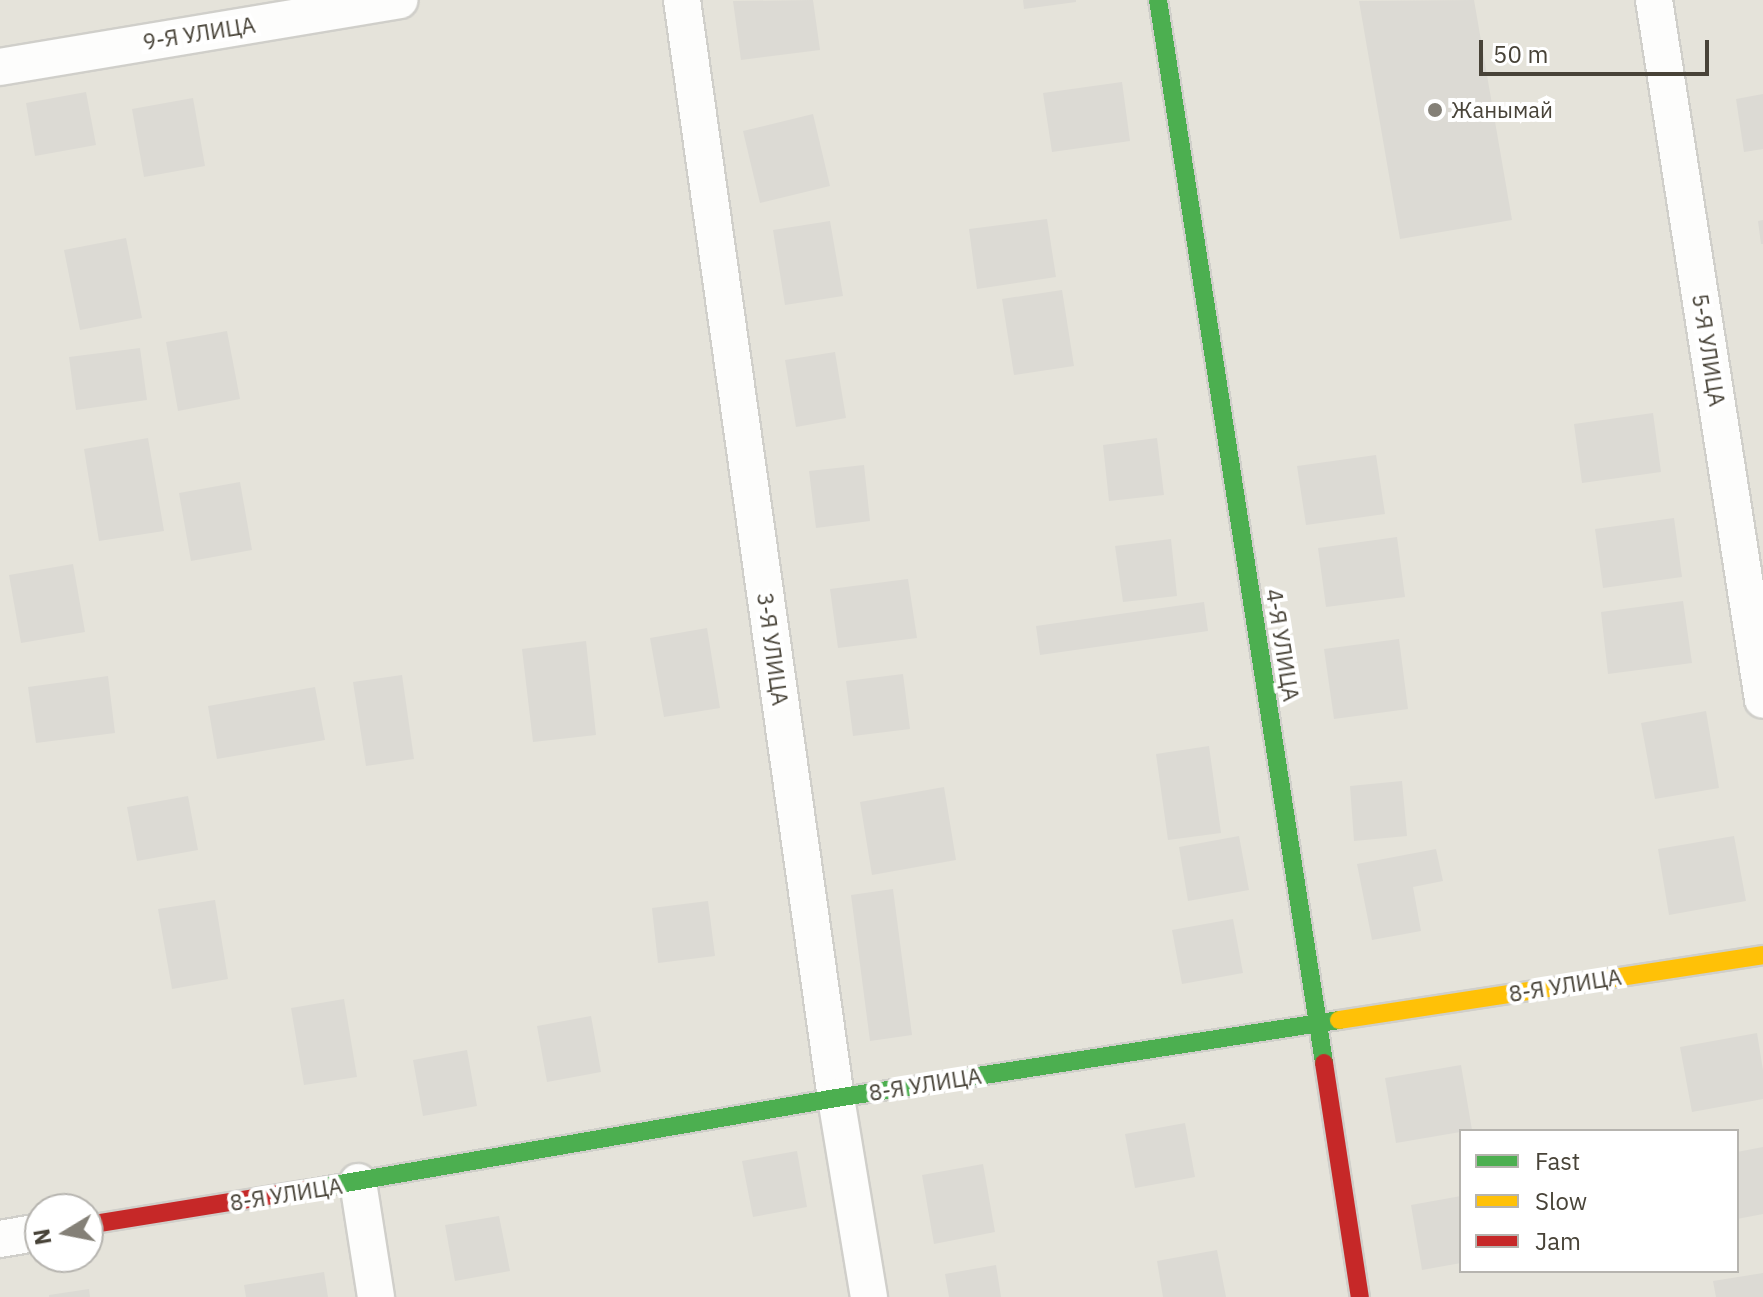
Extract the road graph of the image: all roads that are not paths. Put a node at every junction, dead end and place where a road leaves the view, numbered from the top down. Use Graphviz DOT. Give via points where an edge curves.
graph roads {
  1 [pos="399,0"];
  2 [pos="682,0"];
  3 [pos="1158,0"];
  4 [pos="1654,0"];
  5 [pos="0,67"];
  6 [pos="1763,700"];
  7 [pos="1763,955"];
  8 [pos="1317,1023"];
  9 [pos="836,1098"];
  10 [pos="358,1182"];
  11 [pos="104,1222"];
  12 [pos="24,1235"];
  13 [pos="0,1239"];
  14 [pos="376,1297"];
  15 [pos="869,1297"];
  16 [pos="1360,1297"];
  1 -- 5 [label="street, 9-Я УЛИЦА"];
  2 -- 9 [label="street, 3-Я УЛИЦА"];
  3 -- 8 [label="street, 4-Я УЛИЦА"];
  4 -- 6 [label="street, 5-Я УЛИЦА"];
  7 -- 8 [label="street, 8-Я УЛИЦА"];
  8 -- 9 [label="street, 8-Я УЛИЦА"];
  8 -- 16 [label="street, 4-Я УЛИЦА"];
  9 -- 10 [label="street, 8-Я УЛИЦА"];
  9 -- 15 [label="street, 3-Я УЛИЦА"];
  10 -- 11 [label="street, 8-Я УЛИЦА"];
  10 -- 14 [label="street"];
  12 -- 13 [label="street"];
}
